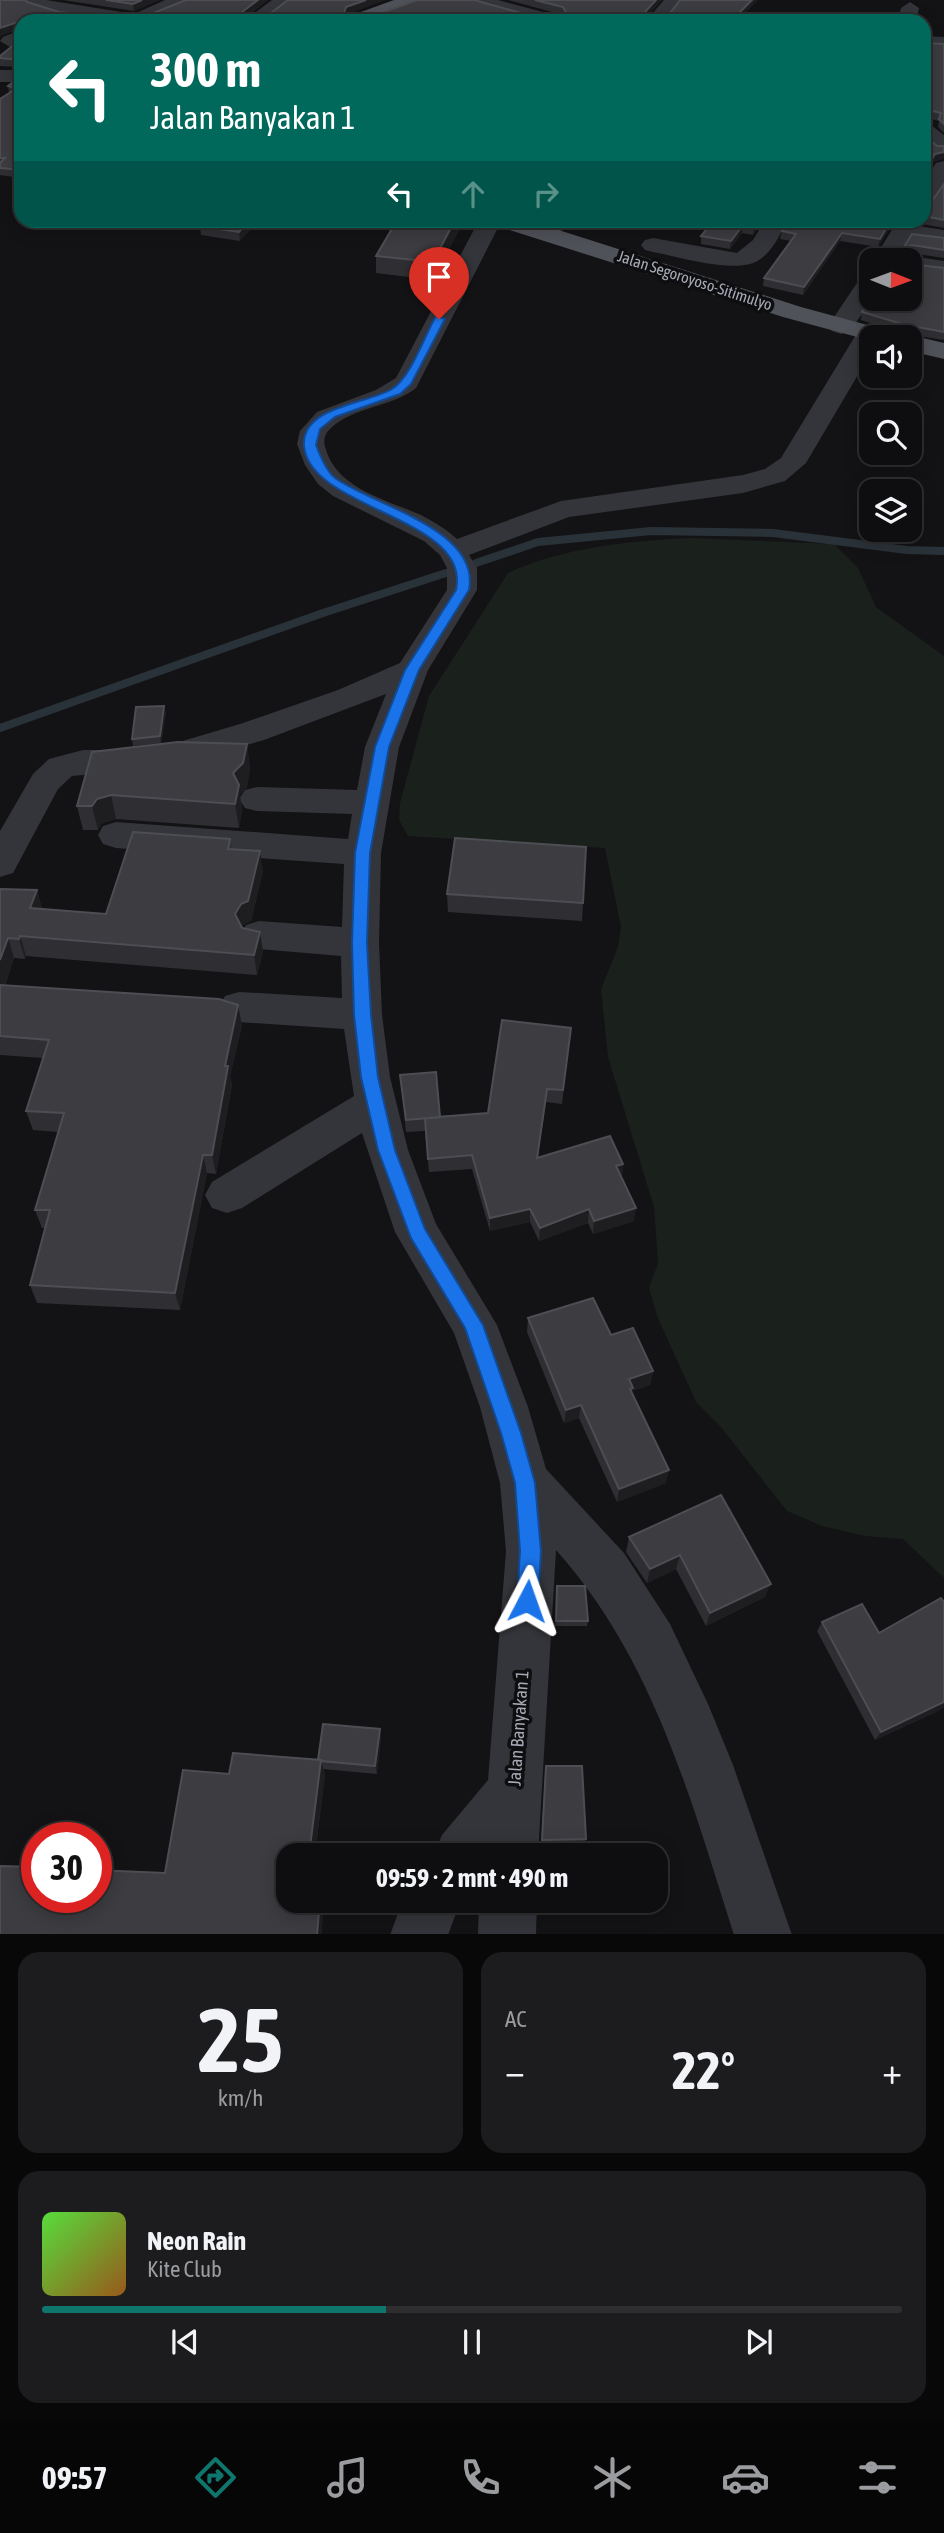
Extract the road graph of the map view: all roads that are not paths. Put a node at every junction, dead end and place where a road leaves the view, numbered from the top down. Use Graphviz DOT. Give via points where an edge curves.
graph roads {
  1 [pos="30,0"];
  2 [pos="180,0"];
  3 [pos="285,0"];
  4 [pos="477,0"];
  5 [pos="566,0"];
  6 [pos="674,0"];
  7 [pos="399,2"];
  8 [pos="94,14"];
  9 [pos="148,14"];
  10 [pos="264,14"];
  11 [pos="371,14"];
  12 [pos="523,14"];
  13 [pos="546,14"];
  14 [pos="661,14"];
  15 [pos="944,168"];
  16 [pos="931,188"];
  17 [pos="487,228"];
  18 [pos="553,228"];
  19 [pos="772,228"];
  20 [pos="905,228"];
  21 [pos="913,228"];
  22 [pos="944,237"];
  23 [pos="653,245"];
  24 [pos="894,248"];
  25 [pos="922,265"];
  26 [pos="944,268"];
  27 [pos="859,300"];
  28 [pos="841,326"];
  29 [pos="859,330"];
  30 [pos="922,346"];
  31 [pos="944,352"];
  32 [pos="859,364"];
  33 [pos="452,551"];
  34 [pos="412,670"];
  35 [pos="257,799"];
  36 [pos="370,803"];
  37 [pos="116,835"];
  38 [pos="363,853"];
  39 [pos="0,864"];
  40 [pos="259,935"];
  41 [pos="360,943"];
  42 [pos="239,1007"];
  43 [pos="362,1015"];
  44 [pos="376,1103"];
  45 [pos="227,1195"];
  46 [pos="525,1483"];
  47 [pos="513,1793"];
  48 [pos="472,1843"];
  49 [pos="511,1843"];
  50 [pos="427,1913"];
  51 [pos="508,1913"];
  52 [pos="419,1934"];
  53 [pos="507,1934"];
  54 [pos="763,1934"];
  1 -- 8 [label="street"];
  2 -- 9 [label="street"];
  3 -- 10 [label="street"];
  4 -- 12 [label="street"];
  5 -- 13 [label="street"];
  6 -- 14 [label="street"];
  7 -- 11 [label="main road"];
  15 -- 16 [label="street"];
  17 -- 33 [label="street" via="407,382 397,391 331,415 314,428 310,445 330,480 430,532"];
  18 -- 23 [label="main road, Jalan Segoroyoso-Sitimulyo"];
  19 -- 23 [label="street" via="750,257 739,260"];
  20 -- 24 [label="street"];
  21 -- 22 [label="street"];
  23 -- 28 [label="main road, Jalan Segoroyoso-Sitimulyo"];
  25 -- 26 [label="street"];
  27 -- 28 [label="street"];
  28 -- 29 [label="main road, Jalan Segoroyoso-Sitimulyo"];
  30 -- 31 [label="main road"];
  32 -- 33 [label="street" via="792,463 766,480 571,508"];
  33 -- 34 [label="street, Jalan Banyakan 1" via="465,578 462,590"];
  34 -- 36 [label="street, Jalan Banyakan 1" via="382,747"];
  34 -- 39 [label="street" via="338,702 170,756 61,767 45,782"];
  35 -- 36 [label="street"];
  36 -- 38 [label="street, Jalan Banyakan 1"];
  37 -- 38 [label="street"];
  38 -- 41 [label="street, Jalan Banyakan 1"];
  40 -- 41 [label="street"];
  41 -- 43 [label="street, Jalan Banyakan 1"];
  42 -- 43 [label="street"];
  43 -- 44 [label="street, Jalan Banyakan 1"];
  44 -- 45 [label="street"];
  44 -- 46 [label="street, Jalan Banyakan 1" via="387,1150 417,1232 474,1325"];
  46 -- 47 [label="street, Jalan Banyakan 1" via="531,1551"];
  46 -- 54 [label="street" via="577,1533 628,1602 669,1673 722,1809"];
  47 -- 48 [label="street"];
  47 -- 49 [label="street, Jalan Banyakan 1"];
  50 -- 52 [label="street"];
  51 -- 53 [label="street"];
}
